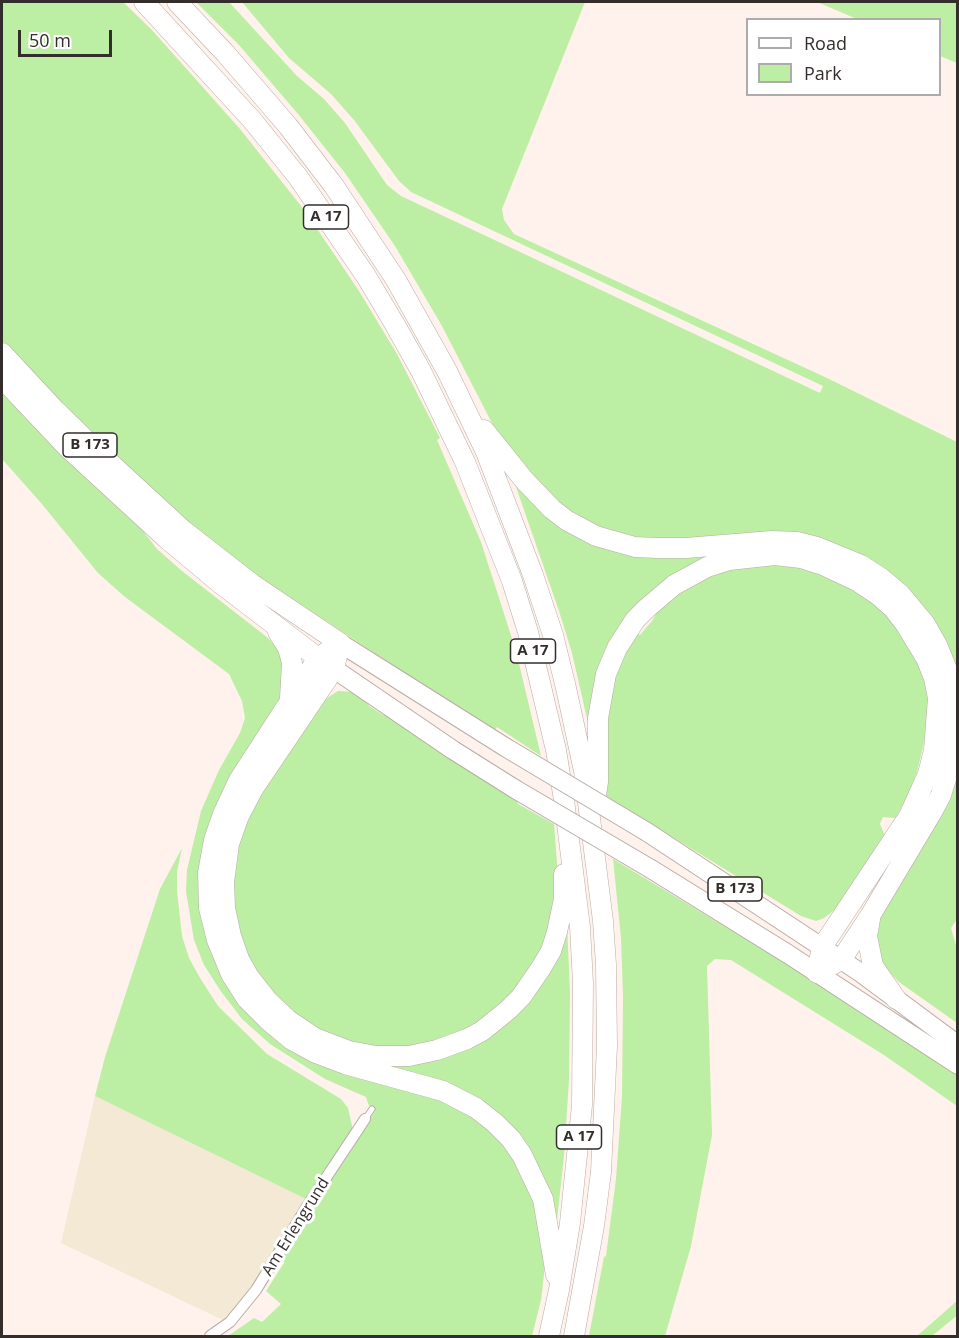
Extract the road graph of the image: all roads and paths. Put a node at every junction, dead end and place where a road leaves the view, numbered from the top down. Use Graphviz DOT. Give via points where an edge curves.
graph roads {
  1 [pos="144,2"];
  2 [pos="177,2"];
  3 [pos="2,353"];
  4 [pos="2,378"];
  5 [pos="468,412"];
  6 [pos="273,625"];
  7 [pos="340,643"];
  8 [pos="318,658"];
  9 [pos="334,669"];
  10 [pos="289,700"];
  11 [pos="591,821"];
  12 [pos="571,848"];
  13 [pos="870,916"];
  14 [pos="822,947"];
  15 [pos="841,960"];
  16 [pos="817,973"];
  17 [pos="896,999"];
  18 [pos="957,1046"];
  19 [pos="957,1065"];
  20 [pos="372,1109"];
  21 [pos="365,1119"];
  22 [pos="559,1290"];
  23 [pos="210,1336"];
  24 [pos="549,1336"];
  25 [pos="574,1336"];
  1 -- 12 [label="highway, A 17" via="252,120 298,177 366,276 439,407 491,526 528,632 555,750"];
  2 -- 5 [label="highway, A 17" via="288,126 334,186 396,280"];
  3 -- 7 [label="highway, B 173" via="55,410 184,531 252,584"];
  4 -- 6 [label="highway, B 173" via="115,493"];
  5 -- 11 [label="highway, A 17" via="513,520 552,635 578,742"];
  5 -- 13 [label="highway" via="537,495 566,520 596,536 616,543 658,548 797,542 837,554 867,569 913,609 937,645 946,667 955,721 953,747 941,795"];
  6 -- 8 [label="highway, B 173"];
  6 -- 10 [label="highway" via="288,648 292,663"];
  7 -- 8 [label="highway"];
  7 -- 9 [label="highway"];
  7 -- 14 [label="main road, B 173, bridge" via="647,832"];
  8 -- 9 [label="main road, B 173"];
  8 -- 10 [label="highway"];
  9 -- 12 [label="highway" via="253,789 238,818 226,861 225,908 239,959 258,989 288,1020 331,1045 376,1056 409,1056 437,1050 482,1031 521,997 551,951"];
  9 -- 16 [label="main road, B 173, bridge" via="482,769"];
  10 -- 22 [label="highway" via="239,780 214,840 208,873 209,908 231,974 247,999 292,1040 345,1064 443,1091 495,1123 522,1155 543,1199"];
  11 -- 14 [label="highway" via="598,782 598,718 606,674 617,648 646,608 691,575 750,557 801,558 857,581 893,608 926,658 938,698 934,750 925,784 909,816"];
  11 -- 25 [label="highway, A 17" via="603,921 608,1046 601,1172"];
  12 -- 22 [label="highway, A 17" via="583,983 582,1094 570,1223"];
  13 -- 15 [label="highway"];
  13 -- 17 [label="highway" via="867,936 873,966"];
  14 -- 15 [label="main road, B 173"];
  14 -- 16 [label="highway"];
  15 -- 16 [label="highway"];
  15 -- 17 [label="main road, B 173"];
  16 -- 19 [label="main road, B 173"];
  17 -- 18 [label="main road, B 173"];
  20 -- 21 [label="lane, Am Erlengrund"];
  21 -- 23 [label="street, Am Erlengrund" via="256,1290 230,1322"];
  22 -- 24 [label="highway, A 17"];
}
